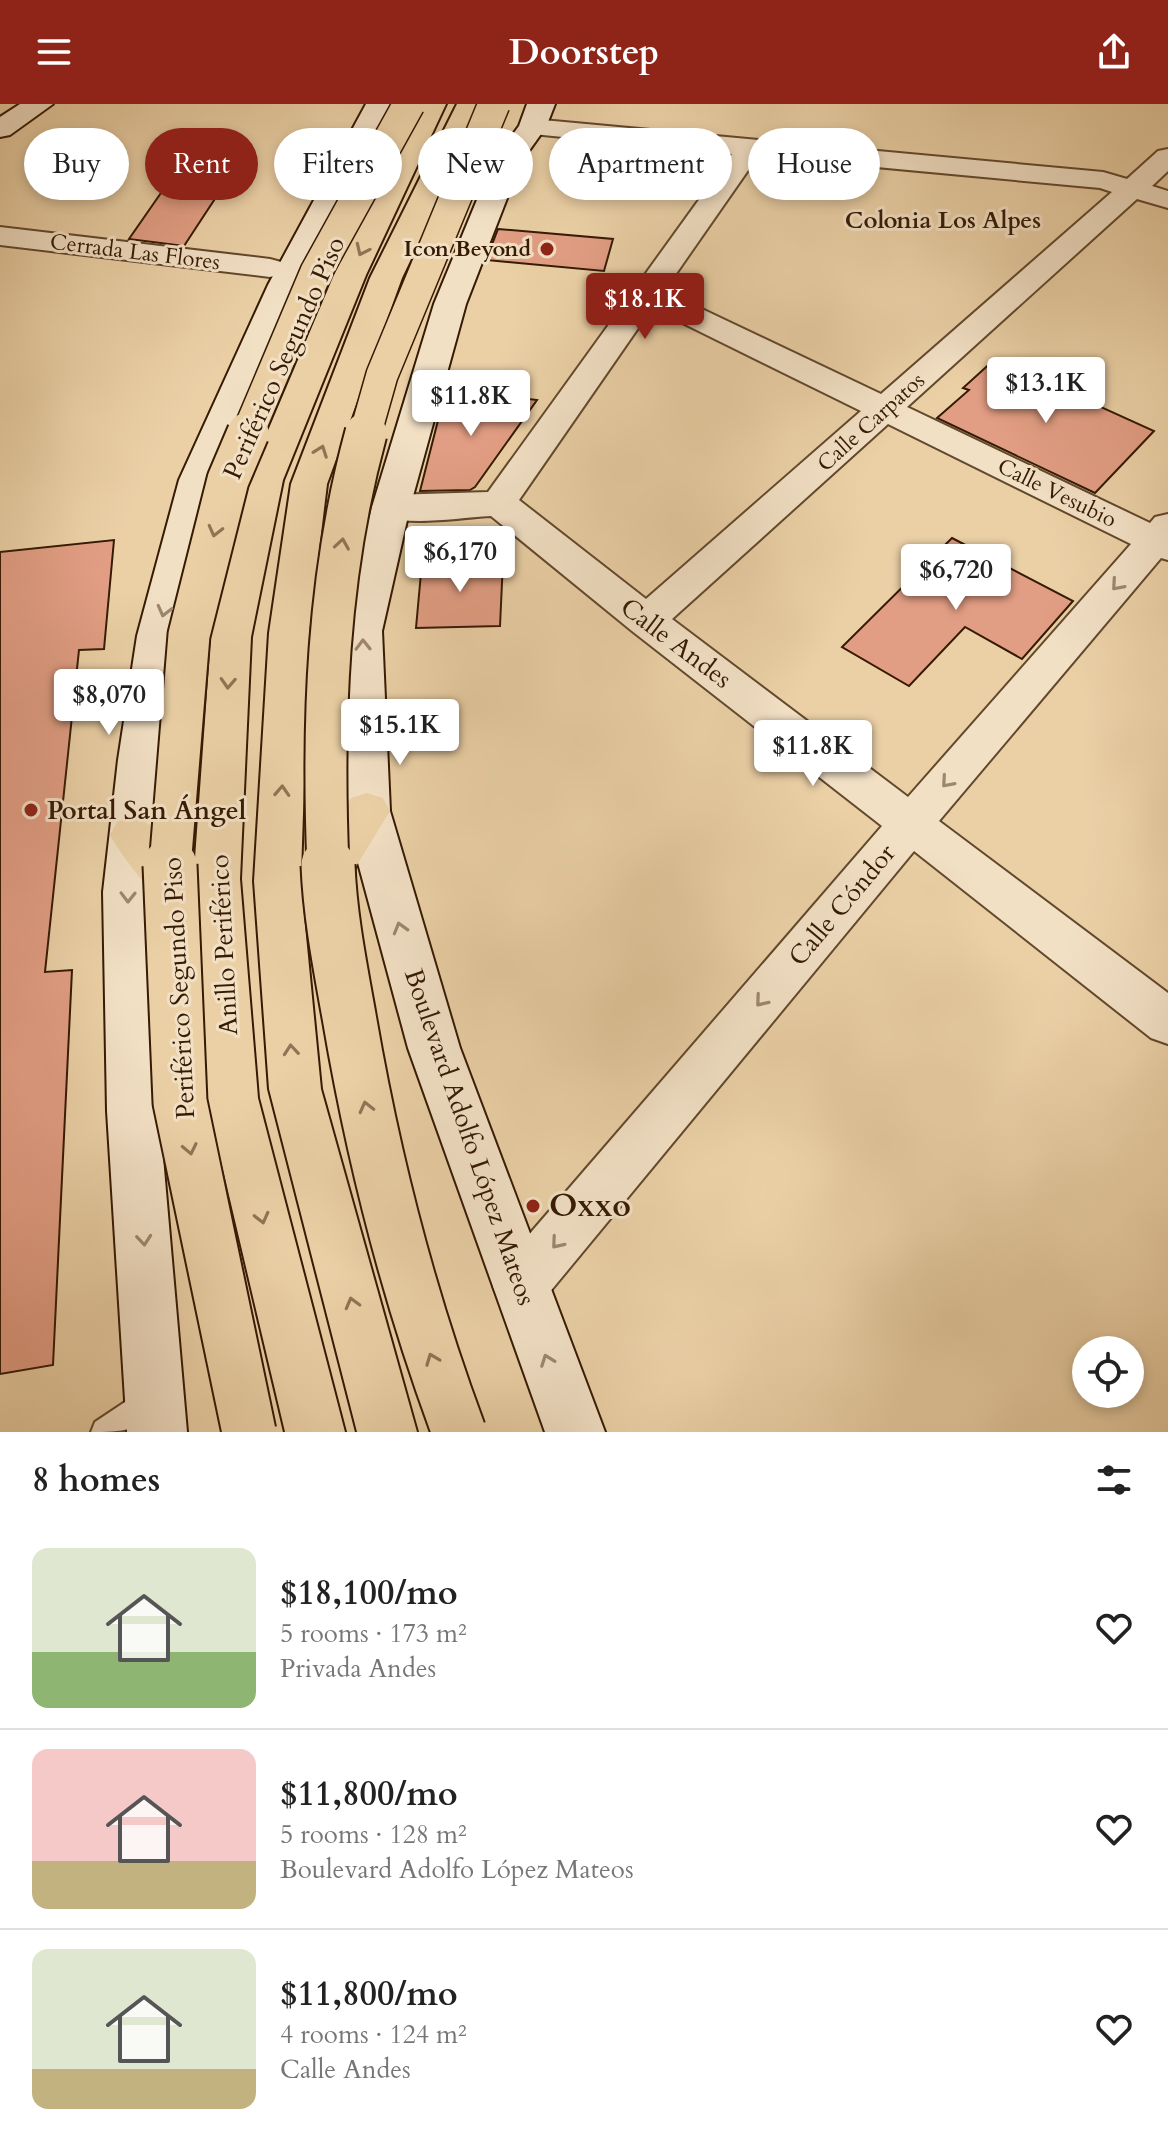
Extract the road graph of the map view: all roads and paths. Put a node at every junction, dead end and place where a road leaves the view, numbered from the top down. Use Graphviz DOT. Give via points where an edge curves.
graph roads {
  1 [pos="39,104"];
  2 [pos="380,104"];
  3 [pos="409,104"];
  4 [pos="465,107"];
  5 [pos="524,124"];
  6 [pos="0,129"];
  7 [pos="748,149"];
  8 [pos="748,150"];
  9 [pos="1168,157"];
  10 [pos="880,160"];
  11 [pos="1134,187"];
  12 [pos="1168,200"];
  13 [pos="0,236"];
  14 [pos="270,268"];
  15 [pos="645,293"];
  16 [pos="885,410"];
  17 [pos="352,484"];
  18 [pos="499,503"];
  19 [pos="391,507"];
  20 [pos="1164,538"];
  21 [pos="646,621"];
  22 [pos="367,811"];
  23 [pos="912,822"];
  24 [pos="133,835"];
  25 [pos="221,937"];
  26 [pos="282,942"];
  27 [pos="1168,1022"];
  28 [pos="520,1286"];
  29 [pos="157,1414"];
  30 [pos="573,1429"];
  31 [pos="105,1432"];
  32 [pos="249,1432"];
  33 [pos="315,1432"];
  34 [pos="387,1432"];
  35 [pos="459,1432"];
  1 -- 6 [label="main road"];
  2 -- 24 [label="main road, one-way" via="284,285 197,480 157,636"];
  3 -- 32 [label="highway, Periférico Segundo Piso, one-way, bridge" via="316,272 228,480 189,635 169,882 180,1102"];
  4 -- 5 [label="highway"];
  4 -- 17 [label="highway, bridge"];
  4 -- 25 [label="highway, Anillo Periférico, one-way" via="350,275 265,480 231,637 217,879"];
  26 -- 4 [label="highway, one-way" via="277,881 289,633 309,484 386,278"];
  5 -- 7 [label="street"];
  5 -- 17 [label="highway" via="495,155 402,408"];
  5 -- 19 [label="main road, Boulevard Adolfo López Mateos" via="450,304"];
  8 -- 15 [label="street"];
  9 -- 11 [label="street, Calle Carpatos"];
  10 -- 11 [label="street"];
  11 -- 12 [label="street"];
  11 -- 16 [label="street, Calle Carpatos"];
  13 -- 14 [label="street, Cerrada Las Flores"];
  15 -- 16 [label="street, Calle Vesubio"];
  15 -- 18 [label="street"];
  16 -- 20 [label="street, Calle Vesubio"];
  16 -- 21 [label="street, Calle Carpatos"];
  35 -- 17 [label="highway, one-way, bridge" via="425,1340 361,1087 329,902 324,775 329,631"];
  18 -- 19 [label="street"];
  18 -- 21 [label="street, Calle Andes"];
  22 -- 19 [label="main road, Boulevard Adolfo López Mateos, one-way" via="362,631"];
  20 -- 23 [label="street, Calle Cóndor, one-way"];
  21 -- 23 [label="street, Calle Andes"];
  22 -- 26 [label="highway"];
  28 -- 22 [label="main road, Boulevard Adolfo López Mateos, one-way" via="434,1048"];
  23 -- 27 [label="street, Calle Andes"];
  23 -- 28 [label="street, Calle Cóndor, one-way"];
  24 -- 25 [label="highway"];
  24 -- 29 [label="main road, one-way" via="127,892 133,1111"];
  25 -- 33 [label="highway, Anillo Periférico, one-way" via="232,1098"];
  34 -- 26 [label="highway, one-way" via="295,1089"];
  30 -- 28 [label="main road, Boulevard Adolfo López Mateos, one-way"];
  29 -- 31 [label="lane"];
}
